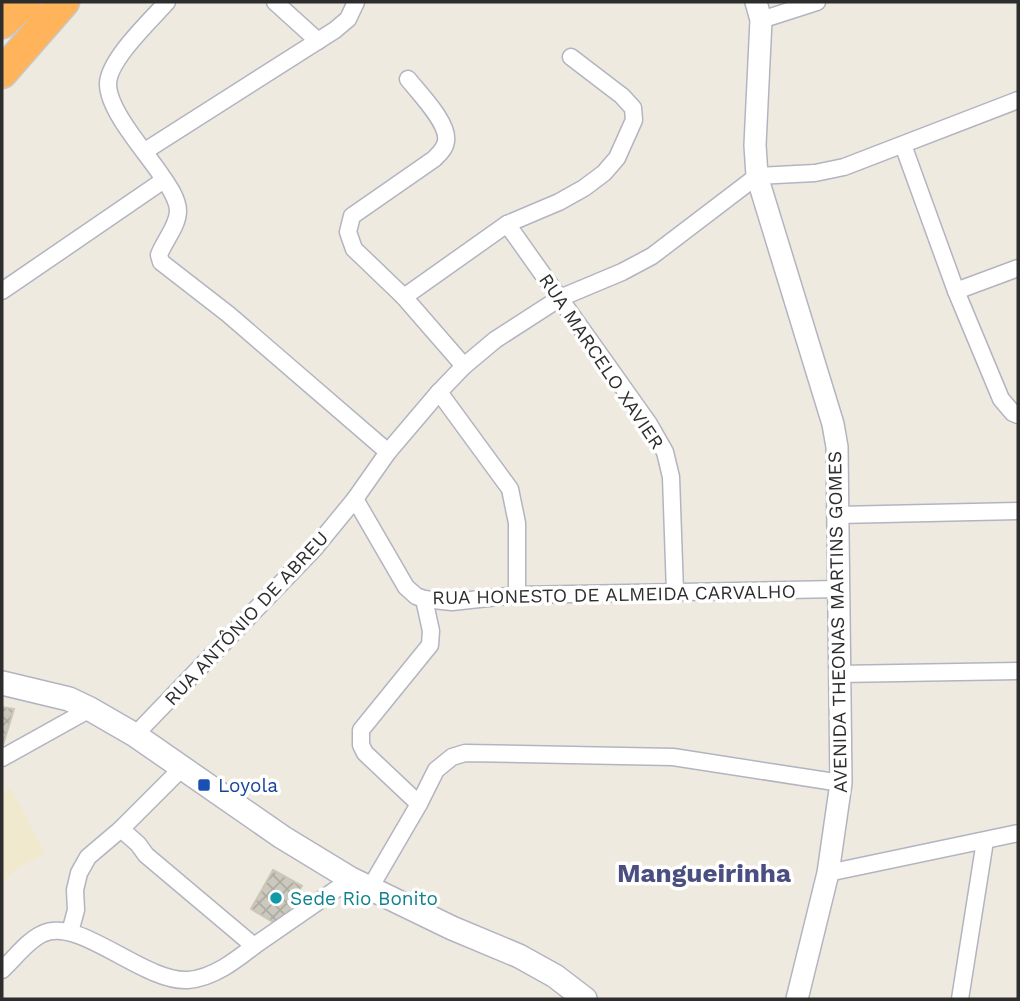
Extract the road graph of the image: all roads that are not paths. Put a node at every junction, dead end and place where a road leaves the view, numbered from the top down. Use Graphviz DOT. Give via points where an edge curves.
graph roads {
  1 [pos="8,2"];
  2 [pos="26,2"];
  3 [pos="37,2"];
  4 [pos="64,2"];
  5 [pos="167,2"];
  6 [pos="275,2"];
  7 [pos="356,2"];
  8 [pos="817,2"];
  9 [pos="759,11"];
  10 [pos="2,12"];
  11 [pos="2,23"];
  12 [pos="318,41"];
  13 [pos="2,46"];
  14 [pos="571,57"];
  15 [pos="2,73"];
  16 [pos="408,79"];
  17 [pos="1018,100"];
  18 [pos="902,145"];
  19 [pos="145,152"];
  20 [pos="757,176"];
  21 [pos="164,180"];
  22 [pos="507,224"];
  23 [pos="1018,268"];
  24 [pos="2,290"];
  25 [pos="956,291"];
  26 [pos="404,297"];
  27 [pos="560,298"];
  28 [pos="464,366"];
  29 [pos="439,392"];
  30 [pos="1018,415"];
  31 [pos="388,452"];
  32 [pos="355,499"];
  33 [pos="1018,511"];
  34 [pos="838,515"];
  35 [pos="838,589"];
  36 [pos="675,592"];
  37 [pos="517,595"];
  38 [pos="424,599"];
  39 [pos="1018,671"];
  40 [pos="839,674"];
  41 [pos="2,683"];
  42 [pos="90,709"];
  43 [pos="135,735"];
  44 [pos="2,758"];
  45 [pos="181,769"];
  46 [pos="841,783"];
  47 [pos="419,804"];
  48 [pos="121,829"];
  49 [pos="1018,833"];
  50 [pos="985,841"];
  51 [pos="828,873"];
  52 [pos="361,884"];
  53 [pos="70,932"];
  54 [pos="254,946"];
  55 [pos="2,970"];
  56 [pos="585,999"];
  57 [pos="797,999"];
  58 [pos="960,999"];
  1 -- 10 [label="street"];
  2 -- 11 [label="highway"];
  3 -- 13 [label="highway"];
  4 -- 15 [label="highway"];
  5 -- 19 [label="street" via="121,54 109,77 113,105"];
  6 -- 12 [label="street"];
  7 -- 12 [label="street" via="348,19"];
  8 -- 9 [label="street"];
  9 -- 20 [label="street, AVENIDA THEONAS MARTINS GOMES"];
  12 -- 19 [label="street"];
  14 -- 22 [label="street" via="631,103 634,120 617,158 604,173 559,202"];
  16 -- 26 [label="street" via="445,127 444,149 352,216 348,232 362,258"];
  17 -- 18 [label="street"];
  18 -- 20 [label="street" via="830,171"];
  18 -- 25 [label="street"];
  19 -- 21 [label="street"];
  20 -- 27 [label="street, RUA ANTÔNIO DE ABREU" via="652,256"];
  20 -- 34 [label="street, AVENIDA THEONAS MARTINS GOMES" via="832,424"];
  21 -- 24 [label="street"];
  21 -- 31 [label="street" via="178,211 159,255 161,262"];
  22 -- 26 [label="street"];
  22 -- 27 [label="street, RUA MARCELO XAVIER"];
  23 -- 25 [label="street"];
  25 -- 30 [label="street" via="1001,399"];
  26 -- 28 [label="street"];
  27 -- 28 [label="street, RUA ANTÔNIO DE ABREU"];
  27 -- 36 [label="street, RUA MARCELO XAVIER" via="665,452 671,477"];
  28 -- 29 [label="street, RUA ANTÔNIO DE ABREU"];
  29 -- 31 [label="street, RUA ANTÔNIO DE ABREU"];
  29 -- 37 [label="street" via="506,482 517,523"];
  31 -- 32 [label="street, RUA ANTÔNIO DE ABREU"];
  32 -- 38 [label="street, RUA HONESTO DE ALMEIDA CARVALHO" via="400,578"];
  32 -- 43 [label="street, RUA ANTÔNIO DE ABREU" via="314,549"];
  33 -- 34 [label="street"];
  34 -- 35 [label="street, AVENIDA THEONAS MARTINS GOMES"];
  35 -- 36 [label="street, RUA HONESTO DE ALMEIDA CARVALHO"];
  35 -- 40 [label="street, AVENIDA THEONAS MARTINS GOMES"];
  36 -- 37 [label="street, RUA HONESTO DE ALMEIDA CARVALHO"];
  37 -- 38 [label="street, RUA HONESTO DE ALMEIDA CARVALHO" via="452,602"];
  38 -- 47 [label="street" via="430,645 359,738 365,753"];
  39 -- 40 [label="street"];
  40 -- 46 [label="street, AVENIDA THEONAS MARTINS GOMES"];
  41 -- 42 [label="main road" via="69,699"];
  42 -- 43 [label="main road"];
  42 -- 44 [label="street"];
  43 -- 45 [label="main road"];
  45 -- 48 [label="street"];
  45 -- 52 [label="main road"];
  46 -- 47 [label="street" via="673,757 465,753 436,770"];
  46 -- 51 [label="street, AVENIDA THEONAS MARTINS GOMES"];
  47 -- 52 [label="street"];
  48 -- 53 [label="street" via="88,857 79,873"];
  48 -- 54 [label="street"];
  49 -- 50 [label="street"];
  50 -- 51 [label="street"];
  50 -- 58 [label="street"];
  51 -- 57 [label="street, AVENIDA THEONAS MARTINS GOMES"];
  52 -- 54 [label="street"];
  52 -- 56 [label="main road" via="519,956"];
  53 -- 54 [label="street" via="157,975 178,980 211,974"];
  53 -- 55 [label="street" via="41,934"];
}
